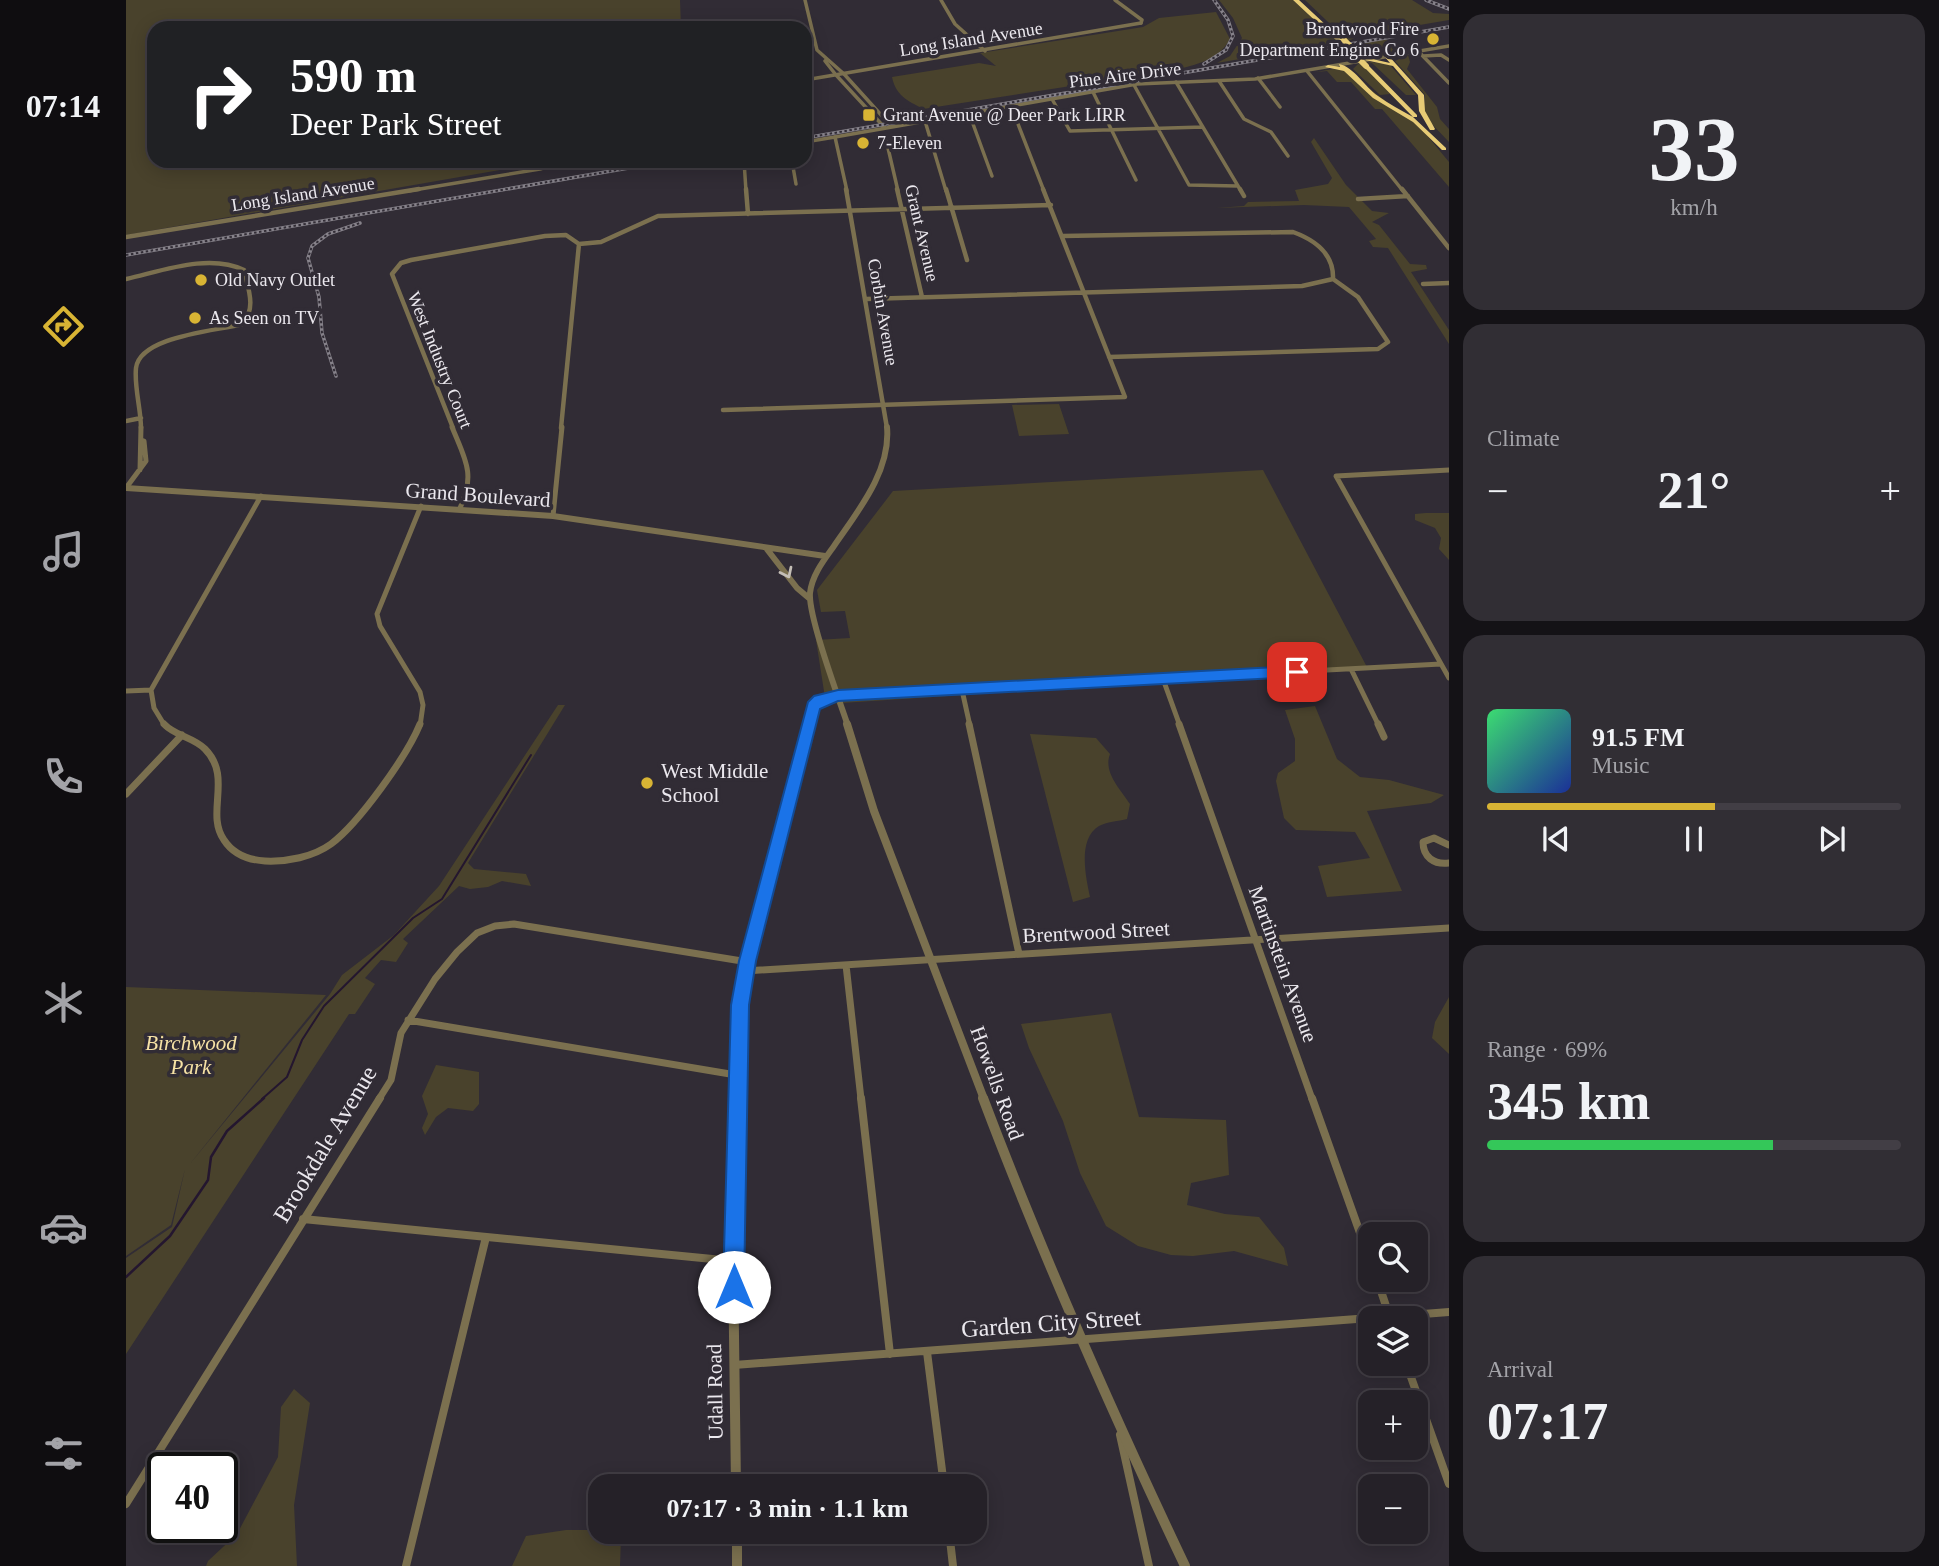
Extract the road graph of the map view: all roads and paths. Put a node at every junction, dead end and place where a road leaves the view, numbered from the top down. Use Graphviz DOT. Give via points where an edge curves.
graph roads {
  1 [pos="805,0"];
  2 [pos="941,0"];
  3 [pos="1115,0"];
  4 [pos="1296,0"];
  5 [pos="1301,0"];
  6 [pos="809,21"];
  7 [pos="1142,23"];
  8 [pos="812,35"];
  9 [pos="1346,44"];
  10 [pos="1449,46"];
  11 [pos="985,51"];
  12 [pos="1418,51"];
  13 [pos="1397,55"];
  14 [pos="1423,56"];
  15 [pos="1386,57"];
  16 [pos="827,59"];
  17 [pos="1449,60"];
  18 [pos="1364,61"];
  19 [pos="1395,66"];
  20 [pos="1328,67"];
  21 [pos="1346,67"];
  22 [pos="1307,71"];
  23 [pos="844,74"];
  24 [pos="836,75"];
  25 [pos="1258,78"];
  26 [pos="812,79"];
  27 [pos="1219,81"];
  28 [pos="1176,82"];
  29 [pos="1449,83"];
  30 [pos="1386,84"];
  31 [pos="1134,85"];
  32 [pos="1093,92"];
  33 [pos="1052,99"];
  34 [pos="1011,106"];
  35 [pos="1280,107"];
  36 [pos="969,113"];
  37 [pos="925,121"];
  38 [pos="892,127"];
  39 [pos="1203,127"];
  40 [pos="885,128"];
  41 [pos="1157,128"];
  42 [pos="1432,129"];
  43 [pos="1112,130"];
  44 [pos="885,135"];
  45 [pos="835,137"];
  46 [pos="812,141"];
  47 [pos="1447,151"];
  48 [pos="1288,156"];
  49 [pos="543,168"];
  50 [pos="745,168"];
  51 [pos="793,168"];
  52 [pos="992,176"];
  53 [pos="1136,180"];
  54 [pos="796,184"];
  55 [pos="1237,186"];
  56 [pos="1244,196"];
  57 [pos="1408,196"];
  58 [pos="1358,199"];
  59 [pos="1051,205"];
  60 [pos="952,208"];
  61 [pos="903,209"];
  62 [pos="851,211"];
  63 [pos="748,214"];
  64 [pos="1063,236"];
  65 [pos="126,237"];
  66 [pos="579,244"];
  67 [pos="1449,247"];
  68 [pos="967,260"];
  69 [pos="126,279"];
  70 [pos="1333,279"];
  71 [pos="1449,283"];
  72 [pos="1423,284"];
  73 [pos="1085,293"];
  74 [pos="922,297"];
  75 [pos="866,299"];
  76 [pos="1109,357"];
  77 [pos="885,404"];
  78 [pos="723,410"];
  79 [pos="141,418"];
  80 [pos="126,421"];
  81 [pos="1449,470"];
  82 [pos="126,488"];
  83 [pos="261,496"];
  84 [pos="421,506"];
  85 [pos="460,508"];
  86 [pos="553,516"];
  87 [pos="765,547"];
  88 [pos="825,556"];
  89 [pos="810,599"];
  90 [pos="1441,664"];
  91 [pos="1351,669"];
  92 [pos="1449,678"];
  93 [pos="1163,679"];
  94 [pos="962,690"];
  95 [pos="126,691"];
  96 [pos="151,691"];
  97 [pos="838,696"];
  98 [pos="182,735"];
  99 [pos="1384,737"];
  100 [pos="126,794"];
  101 [pos="1449,845"];
  102 [pos="1449,863"];
  103 [pos="1449,928"];
  104 [pos="1256,940"];
  105 [pos="1019,954"];
  106 [pos="932,959"];
  107 [pos="845,965"];
  108 [pos="746,966"];
  109 [pos="408,1020"];
  110 [pos="736,1075"];
  111 [pos="303,1219"];
  112 [pos="1358,1227"];
  113 [pos="486,1237"];
  114 [pos="733,1261"];
  115 [pos="1449,1312"];
  116 [pos="1428,1314"];
  117 [pos="1358,1319"];
  118 [pos="1083,1340"];
  119 [pos="927,1352"];
  120 [pos="890,1354"];
  121 [pos="734,1365"];
  122 [pos="1411,1376"];
  123 [pos="1118,1426"];
  124 [pos="736,1474"];
  125 [pos="942,1474"];
  126 [pos="1449,1483"];
  127 [pos="126,1504"];
  128 [pos="737,1544"];
  129 [pos="950,1544"];
  130 [pos="406,1566"];
  131 [pos="737,1566"];
  132 [pos="953,1566"];
  133 [pos="1149,1566"];
  134 [pos="1185,1566"];
  1 -- 6 [label="street"];
  2 -- 11 [label="street" via="955,24"];
  3 -- 7 [label="street"];
  4 -- 9 [label="highway"];
  5 -- 9 [label="highway"];
  7 -- 11 [label="street, Long Island Avenue"];
  8 -- 16 [label="street" via="817,50"];
  9 -- 18 [label="highway"];
  10 -- 12 [label="street"];
  11 -- 23 [label="street, Long Island Avenue"];
  12 -- 13 [label="street"];
  12 -- 14 [label="street"];
  13 -- 15 [label="street"];
  13 -- 19 [label="highway"];
  14 -- 17 [label="street" via="1441,55"];
  14 -- 29 [label="street"];
  15 -- 18 [label="street"];
  15 -- 19 [label="highway"];
  16 -- 23 [label="street"];
  16 -- 24 [label="street"];
  18 -- 19 [label="highway"];
  18 -- 21 [label="highway"];
  18 -- 30 [label="highway"];
  19 -- 30 [label="highway" via="1417,95 1410,97"];
  19 -- 42 [label="highway" via="1421,95 1422,111"];
  20 -- 21 [label="highway"];
  20 -- 22 [label="street, Pine Aire Drive"];
  21 -- 30 [label="highway" via="1378,96 1390,97"];
  21 -- 47 [label="highway" via="1375,97 1415,121"];
  22 -- 25 [label="street, Pine Aire Drive"];
  22 -- 57 [label="street"];
  23 -- 24 [label="street, Long Island Avenue"];
  23 -- 38 [label="street"];
  24 -- 26 [label="street, Long Island Avenue"];
  24 -- 40 [label="street"];
  25 -- 27 [label="street, Pine Aire Drive"];
  25 -- 35 [label="street"];
  27 -- 28 [label="street, Pine Aire Drive"];
  27 -- 48 [label="street" via="1244,118 1271,132"];
  28 -- 31 [label="street, Pine Aire Drive"];
  28 -- 39 [label="street"];
  30 -- 42 [label="highway"];
  30 -- 47 [label="highway"];
  31 -- 32 [label="street, Pine Aire Drive"];
  31 -- 41 [label="street"];
  32 -- 33 [label="street, Pine Aire Drive"];
  32 -- 43 [label="street"];
  33 -- 34 [label="street, Pine Aire Drive"];
  33 -- 43 [label="street" via="1070,131"];
  34 -- 36 [label="street, Pine Aire Drive"];
  34 -- 59 [label="street"];
  36 -- 37 [label="street, Pine Aire Drive"];
  36 -- 52 [label="street"];
  37 -- 38 [label="street, Pine Aire Drive"];
  37 -- 60 [label="street"];
  38 -- 40 [label="street, Pine Aire Drive"];
  39 -- 41 [label="street"];
  39 -- 55 [label="street"];
  40 -- 45 [label="street, Pine Aire Drive"];
  41 -- 43 [label="street"];
  41 -- 55 [label="street" via="1192,186"];
  42 -- 47 [label="highway"];
  43 -- 53 [label="street"];
  44 -- 61 [label="street, Grant Avenue"];
  45 -- 46 [label="street, Pine Aire Drive"];
  45 -- 62 [label="street, Corbin Avenue"];
  49 -- 65 [label="street, Long Island Avenue"];
  50 -- 63 [label="street"];
  51 -- 54 [label="street"];
  55 -- 56 [label="street"];
  57 -- 58 [label="street"];
  57 -- 67 [label="street"];
  59 -- 60 [label="street"];
  59 -- 64 [label="street"];
  60 -- 61 [label="street"];
  60 -- 68 [label="street"];
  61 -- 62 [label="street"];
  61 -- 74 [label="street, Grant Avenue"];
  62 -- 63 [label="street"];
  62 -- 75 [label="street, Corbin Avenue"];
  63 -- 66 [label="street" via="658,216 600,242"];
  64 -- 70 [label="street" via="1293,232 1320,245 1333,265"];
  64 -- 73 [label="street"];
  66 -- 85 [label="street, West Industry Court" via="566,235 542,237 411,260 401,263 392,274 470,472"];
  66 -- 86 [label="street"];
  69 -- 79 [label="street" via="232,263 244,270 251,311 242,324 169,340 143,354 136,366"];
  70 -- 73 [label="street" via="1315,285"];
  70 -- 76 [label="street" via="1357,294 1388,342 1385,346"];
  71 -- 72 [label="street"];
  73 -- 74 [label="street"];
  73 -- 76 [label="street"];
  74 -- 75 [label="street"];
  75 -- 77 [label="street, Corbin Avenue"];
  76 -- 77 [label="street" via="1125,397"];
  77 -- 78 [label="street"];
  77 -- 88 [label="street, Corbin Avenue" via="888,439 872,491"];
  79 -- 80 [label="street"];
  79 -- 82 [label="street" via="140,470"];
  81 -- 90 [label="street" via="1336,476"];
  82 -- 83 [label="street, Grand Boulevard"];
  83 -- 84 [label="street, Grand Boulevard"];
  83 -- 96 [label="street"];
  84 -- 85 [label="street, Grand Boulevard"];
  84 -- 98 [label="street" via="377,614 423,699 420,725 346,830 310,855 276,862 243,856 223,841 218,830 221,781 213,758"];
  85 -- 86 [label="street, Grand Boulevard"];
  86 -- 87 [label="street, Grand Boulevard"];
  87 -- 88 [label="street, Grand Boulevard"];
  87 -- 89 [label="street, one-way" via="781,561 794,587"];
  88 -- 89 [label="street, Corbin Avenue" via="813,579"];
  89 -- 97 [label="street, Howells Road"];
  90 -- 91 [label="street"];
  90 -- 92 [label="street"];
  91 -- 93 [label="street"];
  91 -- 99 [label="street"];
  93 -- 94 [label="street"];
  93 -- 104 [label="street, Martinstein Avenue"];
  94 -- 97 [label="street"];
  94 -- 105 [label="street"];
  95 -- 96 [label="street"];
  96 -- 98 [label="street" via="156,719"];
  97 -- 106 [label="street, Howells Road" via="874,811"];
  97 -- 108 [label="street, Udall Road" via="820,700 811,710"];
  98 -- 100 [label="street"];
  101 -- 102 [label="street" via="1434,838 1423,842 1427,857"];
  103 -- 104 [label="street, Brentwood Street"];
  104 -- 105 [label="street, Brentwood Street"];
  104 -- 112 [label="street, Martinstein Avenue"];
  105 -- 106 [label="street, Brentwood Street"];
  106 -- 107 [label="street, Brentwood Street"];
  106 -- 118 [label="street, Howells Road" via="1015,1182"];
  107 -- 108 [label="street, Brentwood Street"];
  107 -- 120 [label="street"];
  108 -- 109 [label="street, Brookdale Avenue" via="502,924 468,941"];
  108 -- 110 [label="street, Udall Road"];
  109 -- 110 [label="street"];
  109 -- 111 [label="street, Brookdale Avenue" via="400,1035 391,1080"];
  110 -- 114 [label="street, Udall Road"];
  111 -- 113 [label="street"];
  111 -- 127 [label="street, Brookdale Avenue"];
  113 -- 114 [label="street"];
  113 -- 130 [label="street"];
  114 -- 121 [label="street, Udall Road"];
  115 -- 116 [label="street, Garden City Street"];
  117 -- 118 [label="street, Garden City Street"];
  118 -- 119 [label="street, Garden City Street"];
  118 -- 123 [label="street, Howells Road"];
  119 -- 120 [label="street, Garden City Street"];
  119 -- 125 [label="street"];
  120 -- 121 [label="street, Garden City Street"];
  121 -- 124 [label="street, Udall Road"];
  122 -- 126 [label="street"];
  123 -- 133 [label="street"];
  123 -- 134 [label="street, Howells Road"];
  128 -- 131 [label="street"];
  129 -- 132 [label="street"];
}
